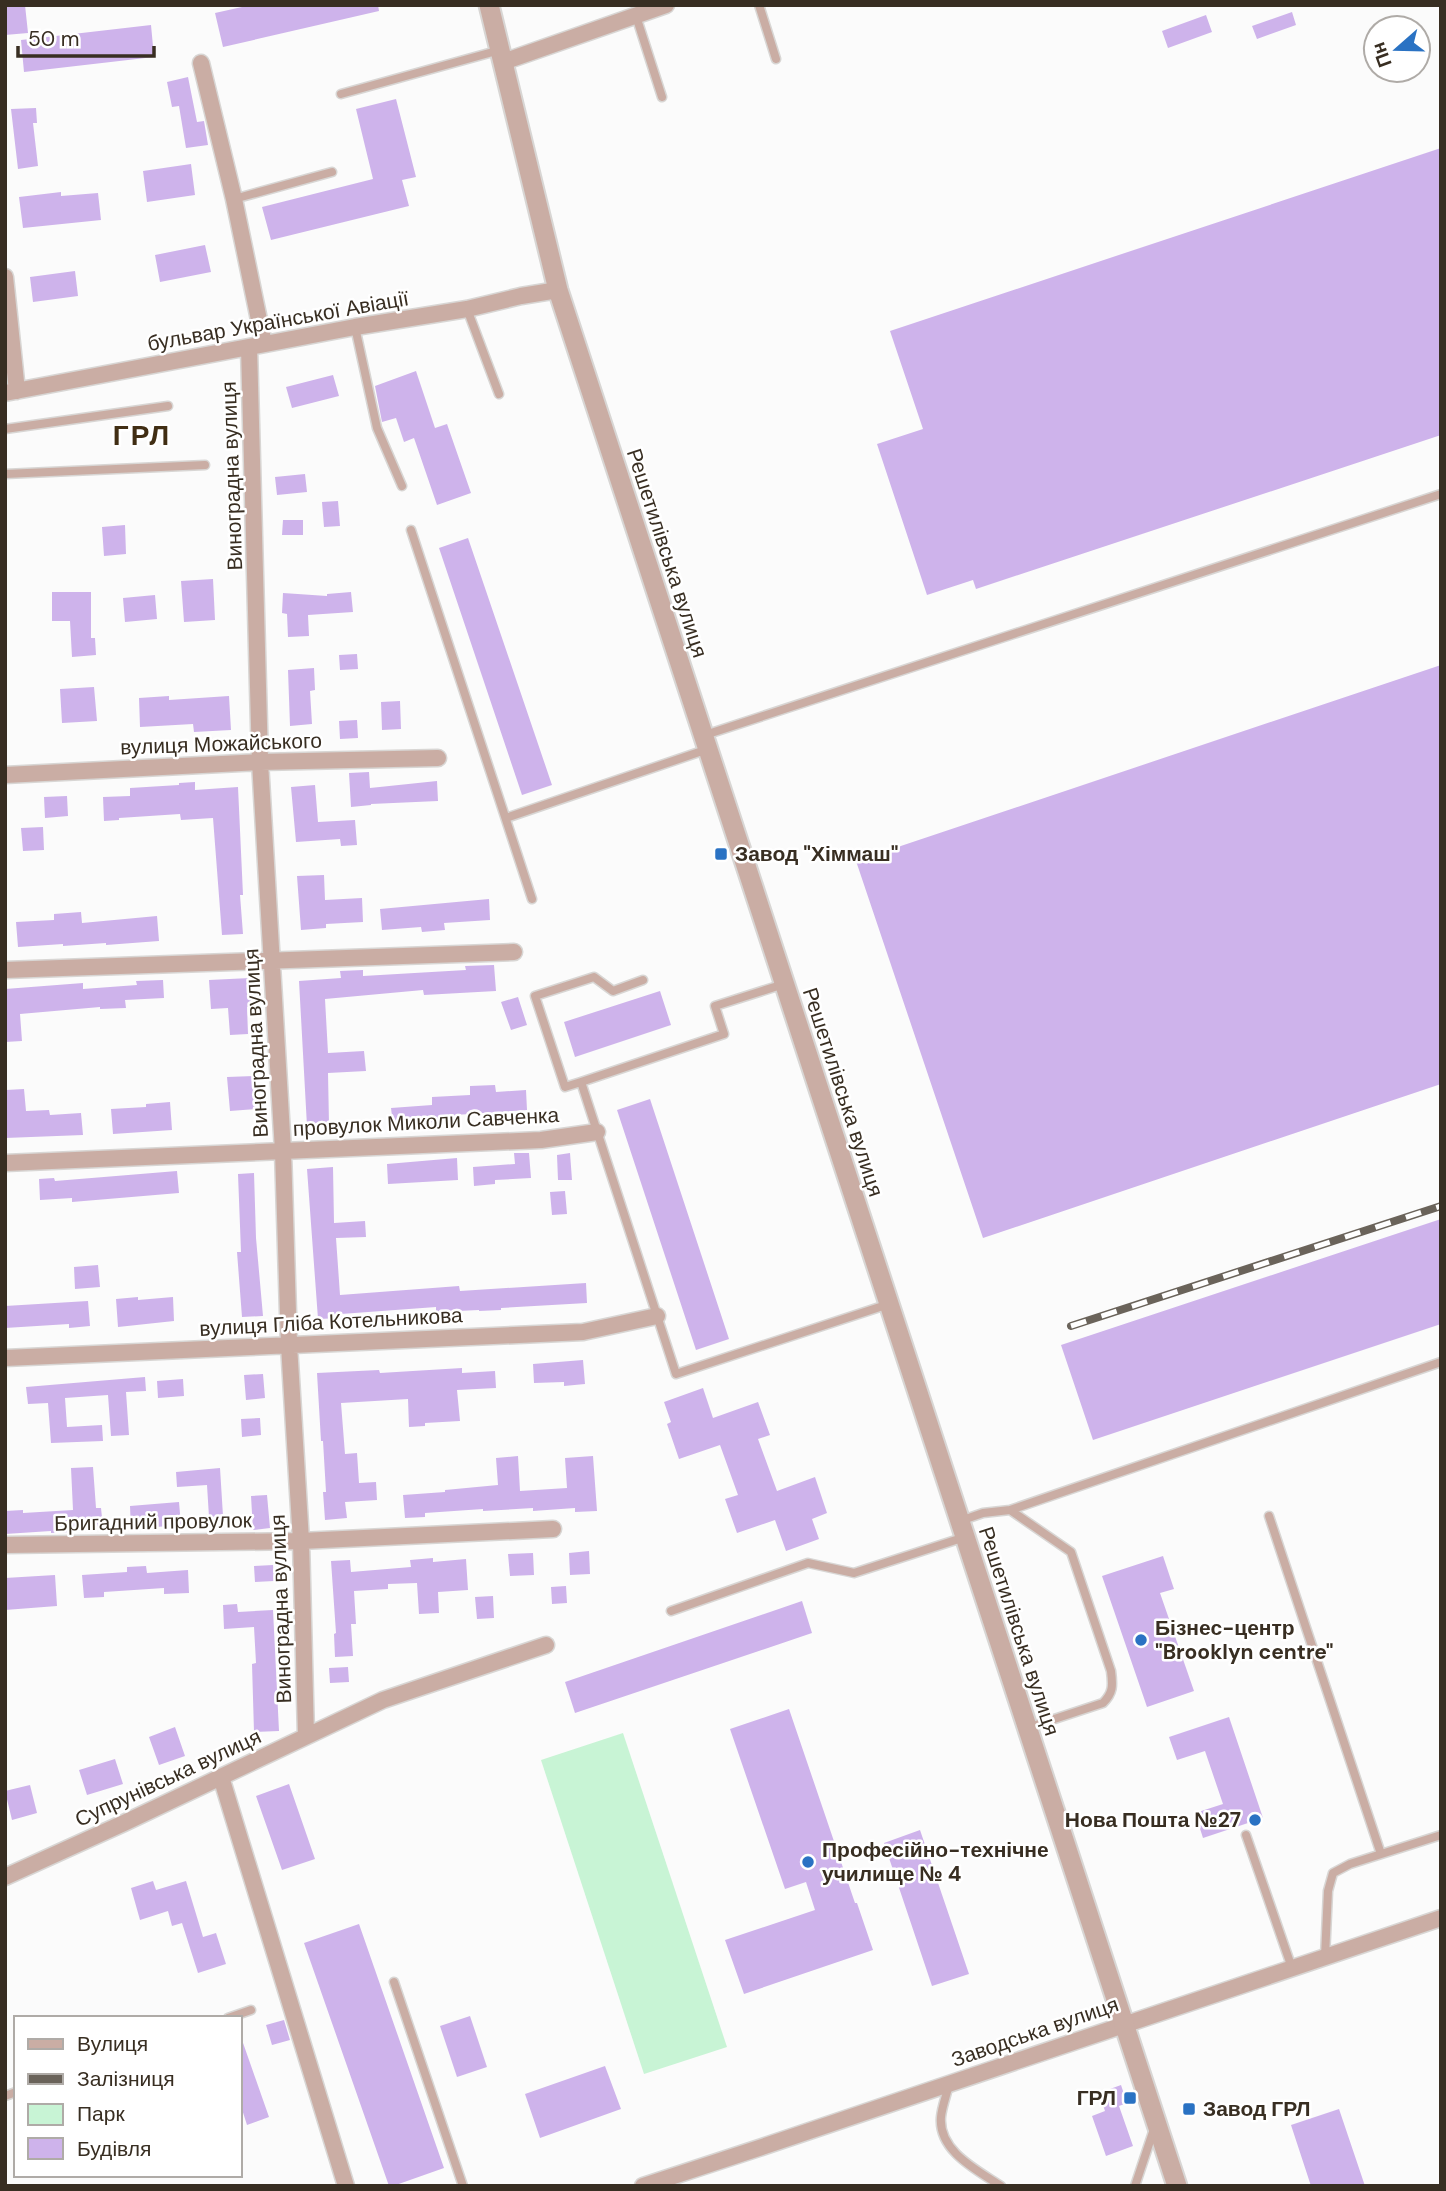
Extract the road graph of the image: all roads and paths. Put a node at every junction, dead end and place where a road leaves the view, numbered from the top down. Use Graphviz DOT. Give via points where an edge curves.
graph roads {
  1 [pos="489,5"];
  2 [pos="666,5"];
  3 [pos="759,5"];
  4 [pos="636,16"];
  5 [pos="501,56"];
  6 [pos="776,59"];
  7 [pos="201,63"];
  8 [pos="341,94"];
  9 [pos="662,97"];
  10 [pos="332,172"];
  11 [pos="234,199"];
  12 [pos="5,277"];
  13 [pos="558,290"];
  14 [pos="467,309"];
  15 [pos="355,327"];
  16 [pos="257,346"];
  17 [pos="11,392"];
  18 [pos="499,394"];
  19 [pos="168,406"];
  20 [pos="5,429"];
  21 [pos="205,465"];
  22 [pos="5,474"];
  23 [pos="402,486"];
  24 [pos="1441,494"];
  25 [pos="411,530"];
  26 [pos="705,742"];
  27 [pos="438,758"];
  28 [pos="260,762"];
  29 [pos="5,775"];
  30 [pos="506,818"];
  31 [pos="532,899"];
  32 [pos="514,952"];
  33 [pos="272,960"];
  34 [pos="5,970"];
  35 [pos="643,981"];
  36 [pos="784,984"];
  37 [pos="581,1082"];
  38 [pos="597,1132"];
  39 [pos="283,1151"];
  40 [pos="5,1163"];
  41 [pos="889,1304"];
  42 [pos="657,1316"];
  43 [pos="289,1345"];
  44 [pos="5,1358"];
  45 [pos="1441,1362"];
  46 [pos="1010,1510"];
  47 [pos="1269,1516"];
  48 [pos="553,1529"];
  49 [pos="962,1529"];
  50 [pos="301,1541"];
  51 [pos="5,1545"];
  52 [pos="671,1611"];
  53 [pos="546,1645"];
  54 [pos="1027,1728"];
  55 [pos="306,1736"];
  56 [pos="221,1777"];
  57 [pos="1247,1835"];
  58 [pos="1441,1835"];
  59 [pos="1381,1854"];
  60 [pos="5,1877"];
  61 [pos="1441,1918"];
  62 [pos="1325,1957"];
  63 [pos="1292,1968"];
  64 [pos="394,1982"];
  65 [pos="251,2010"];
  66 [pos="234,2016"];
  67 [pos="1124,2024"];
  68 [pos="949,2084"];
  69 [pos="1156,2123"];
  70 [pos="346,2186"];
  71 [pos="463,2186"];
  72 [pos="642,2186"];
  73 [pos="1001,2186"];
  74 [pos="1135,2186"];
  75 [pos="1177,2186"];
  1 -- 5 [label="street, Решетилівська вулиця"];
  2 -- 4 [label="street"];
  3 -- 6 [label="lane"];
  4 -- 5 [label="street"];
  4 -- 9 [label="lane"];
  5 -- 8 [label="lane"];
  5 -- 13 [label="street, Решетилівська вулиця"];
  7 -- 11 [label="street, Виноградна вулиця"];
  10 -- 11 [label="lane"];
  11 -- 16 [label="street, Виноградна вулиця"];
  12 -- 17 [label="street"];
  13 -- 14 [label="street, бульвар Української Авіації"];
  13 -- 26 [label="street, Решетилівська вулиця"];
  14 -- 15 [label="street, бульвар Української Авіації"];
  14 -- 18 [label="lane"];
  15 -- 16 [label="street, бульвар Української Авіації"];
  15 -- 23 [label="lane" via="377,428"];
  16 -- 17 [label="street, бульвар Української Авіації"];
  16 -- 28 [label="street, Виноградна вулиця"];
  19 -- 20 [label="lane"];
  21 -- 22 [label="lane"];
  24 -- 26 [label="lane"];
  25 -- 30 [label="lane"];
  26 -- 30 [label="lane"];
  26 -- 36 [label="street, Решетилівська вулиця"];
  27 -- 28 [label="street, вулиця Можайського"];
  28 -- 29 [label="street, вулиця Можайського"];
  28 -- 33 [label="street, Виноградна вулиця"];
  30 -- 31 [label="lane"];
  32 -- 33 [label="street"];
  33 -- 34 [label="street"];
  33 -- 39 [label="street, Виноградна вулиця"];
  35 -- 37 [label="lane" via="613,991 594,977 535,996 565,1087"];
  36 -- 37 [label="lane" via="715,1006 724,1034"];
  36 -- 41 [label="street, Решетилівська вулиця"];
  37 -- 38 [label="lane"];
  38 -- 39 [label="street, провулок Миколи Савченка" via="541,1140"];
  38 -- 42 [label="lane"];
  39 -- 40 [label="street, провулок Миколи Савченка"];
  39 -- 43 [label="street, Виноградна вулиця"];
  41 -- 42 [label="lane" via="676,1374"];
  41 -- 49 [label="street, Решетилівська вулиця"];
  42 -- 43 [label="street, вулиця Гліба Котельникова" via="583,1332"];
  43 -- 44 [label="street, вулиця Гліба Котельникова"];
  43 -- 50 [label="street, Виноградна вулиця"];
  45 -- 46 [label="lane"];
  46 -- 49 [label="lane" via="983,1513"];
  46 -- 54 [label="lane" via="1071,1552 1113,1685 1103,1703"];
  47 -- 59 [label="lane"];
  48 -- 50 [label="street, Бригадний провулок"];
  49 -- 52 [label="lane" via="854,1573 808,1563"];
  49 -- 54 [label="street, Решетилівська вулиця"];
  50 -- 51 [label="street, Бригадний провулок"];
  50 -- 55 [label="street, Виноградна вулиця"];
  53 -- 55 [label="street, Супрунівська вулиця" via="383,1700"];
  54 -- 67 [label="street, Решетилівська вулиця"];
  55 -- 56 [label="street, Супрунівська вулиця"];
  56 -- 60 [label="street, Супрунівська вулиця"];
  56 -- 70 [label="street"];
  57 -- 63 [label="lane"];
  58 -- 59 [label="lane"];
  59 -- 62 [label="lane" via="1334,1873 1328,1891"];
  61 -- 62 [label="street, Заводська вулиця"];
  62 -- 63 [label="street, Заводська вулиця"];
  63 -- 67 [label="street, Заводська вулиця"];
  64 -- 71 [label="lane"];
  65 -- 66 [label="lane"];
  67 -- 68 [label="street, Заводська вулиця"];
  67 -- 69 [label="street, Решетилівська вулиця"];
  68 -- 72 [label="street, Заводська вулиця"];
  68 -- 73 [label="lane" via="940,2119 945,2140 960,2158"];
  69 -- 74 [label="lane"];
  69 -- 75 [label="street, Решетилівська вулиця"];
}
